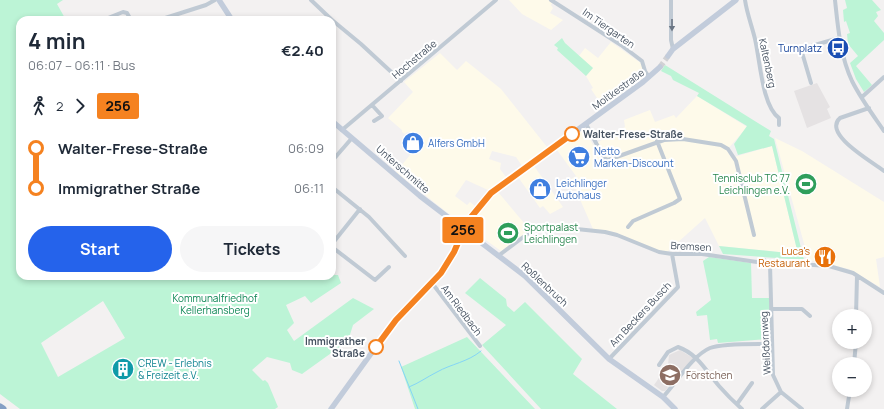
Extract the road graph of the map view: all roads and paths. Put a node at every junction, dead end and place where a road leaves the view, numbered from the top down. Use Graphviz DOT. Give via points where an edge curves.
graph roads {
  1 [pos="215,0"];
  2 [pos="220,0"];
  3 [pos="311,0"];
  4 [pos="496,0"];
  5 [pos="551,0"];
  6 [pos="672,0"];
  7 [pos="736,0"];
  8 [pos="745,0"];
  9 [pos="835,0"];
  10 [pos="113,16"];
  11 [pos="129,16"];
  12 [pos="172,16"];
  13 [pos="230,16"];
  14 [pos="328,16"];
  15 [pos="336,23"];
  16 [pos="839,38"];
  17 [pos="673,49"];
  18 [pos="668,56"];
  19 [pos="660,67"];
  20 [pos="884,77"];
  21 [pos="649,78"];
  22 [pos="401,81"];
  23 [pos="811,83"];
  24 [pos="862,97"];
  25 [pos="372,105"];
  26 [pos="869,108"];
  27 [pos="374,121"];
  28 [pos="586,124"];
  29 [pos="336,125"];
  30 [pos="779,125"];
  31 [pos="342,130"];
  32 [pos="884,130"];
  33 [pos="352,138"];
  34 [pos="657,141"];
  35 [pos="337,154"];
  36 [pos="884,170"];
  37 [pos="336,190"];
  38 [pos="360,209"];
  39 [pos="628,227"];
  40 [pos="463,229"];
  41 [pos="754,235"];
  42 [pos="336,241"];
  43 [pos="336,249"];
  44 [pos="672,254"];
  45 [pos="405,256"];
  46 [pos="498,256"];
  47 [pos="770,264"];
  48 [pos="389,267"];
  49 [pos="857,276"];
  50 [pos="432,284"];
  51 [pos="884,293"];
  52 [pos="771,309"];
  53 [pos="856,309"];
  54 [pos="810,316"];
  55 [pos="772,344"];
  56 [pos="480,346"];
  57 [pos="697,357"];
  58 [pos="609,359"];
  59 [pos="659,365"];
  60 [pos="752,382"];
  61 [pos="781,392"];
  62 [pos="663,397"];
  63 [pos="849,397"];
  64 [pos="736,404"];
  65 [pos="0,407"];
  66 [pos="3,409"];
  67 [pos="331,409"];
  68 [pos="674,409"];
  69 [pos="742,409"];
  70 [pos="762,409"];
  71 [pos="802,409"];
  72 [pos="847,409"];
  1 -- 12 [label="street" via="206,6"];
  2 -- 13 [label="street"];
  3 -- 14 [label="street"];
  4 -- 22 [label="street, Hochstraße"];
  5 -- 21 [label="street, Im Tiergarten" via="642,61"];
  6 -- 17 [label="street, one-way"];
  7 -- 17 [label="street"];
  8 -- 30 [label="street, Kaltenberg" via="763,81 773,114 779,118"];
  9 -- 16 [label="street"];
  10 -- 11 [label="street" via="123,12"];
  15 -- 22 [label="street"];
  16 -- 23 [label="street" via="799,47"];
  16 -- 24 [label="street" via="850,76"];
  17 -- 18 [label="street"];
  19 -- 21 [label="street, Moltkestraße"];
  20 -- 24 [label="street"];
  21 -- 28 [label="street, Moltkestraße"];
  22 -- 25 [label="street, Hochstraße"];
  24 -- 26 [label="street"];
  25 -- 27 [label="street" via="382,116"];
  25 -- 31 [label="street, Hochstraße"];
  26 -- 32 [label="street"];
  26 -- 36 [label="street" via="840,118 836,126 841,139"];
  28 -- 34 [label="street" via="606,160"];
  28 -- 40 [label="street, Moltkestraße" via="491,193"];
  29 -- 31 [label="street, Unterschmitte"];
  31 -- 33 [label="street, Unterschmitte"];
  33 -- 35 [label="street"];
  33 -- 40 [label="street, Unterschmitte"];
  34 -- 39 [label="street" via="680,199 633,221"];
  34 -- 41 [label="street" via="683,139 721,145 728,149 736,160"];
  37 -- 38 [label="street"];
  38 -- 42 [label="street"];
  38 -- 45 [label="street"];
  40 -- 46 [label="street, Roßlenbruch"];
  40 -- 50 [label="street" via="447,265"];
  43 -- 48 [label="street" via="375,280"];
  44 -- 46 [label="street, Bremsen" via="659,252 605,232 544,226 528,233"];
  44 -- 47 [label="street, Bremsen" via="702,254 757,262 764,260"];
  44 -- 58 [label="street, Am Beckers Busch" via="678,286"];
  46 -- 58 [label="street, Roßlenbruch" via="533,283"];
  47 -- 49 [label="street, Bremsen" via="776,261 829,266"];
  47 -- 52 [label="street, Weißdornweg"];
  49 -- 51 [label="street, Bremsen"];
  49 -- 53 [label="street"];
  50 -- 56 [label="street, Am Riedbach"];
  50 -- 67 [label="street" via="396,320"];
  52 -- 54 [label="street" via="802,309"];
  52 -- 55 [label="street, Weißdornweg"];
  55 -- 57 [label="street" via="710,348"];
  55 -- 61 [label="street, Weißdornweg" via="773,375"];
  57 -- 59 [label="street" via="687,350 678,348 668,352"];
  57 -- 62 [label="street"];
  57 -- 64 [label="street" via="719,387"];
  58 -- 62 [label="street"];
  60 -- 64 [label="street"];
  61 -- 70 [label="street"];
  61 -- 71 [label="street, Weißdornweg"];
  62 -- 68 [label="street"];
  63 -- 72 [label="street"];
  64 -- 69 [label="street"];
  65 -- 66 [label="highway"];
}
